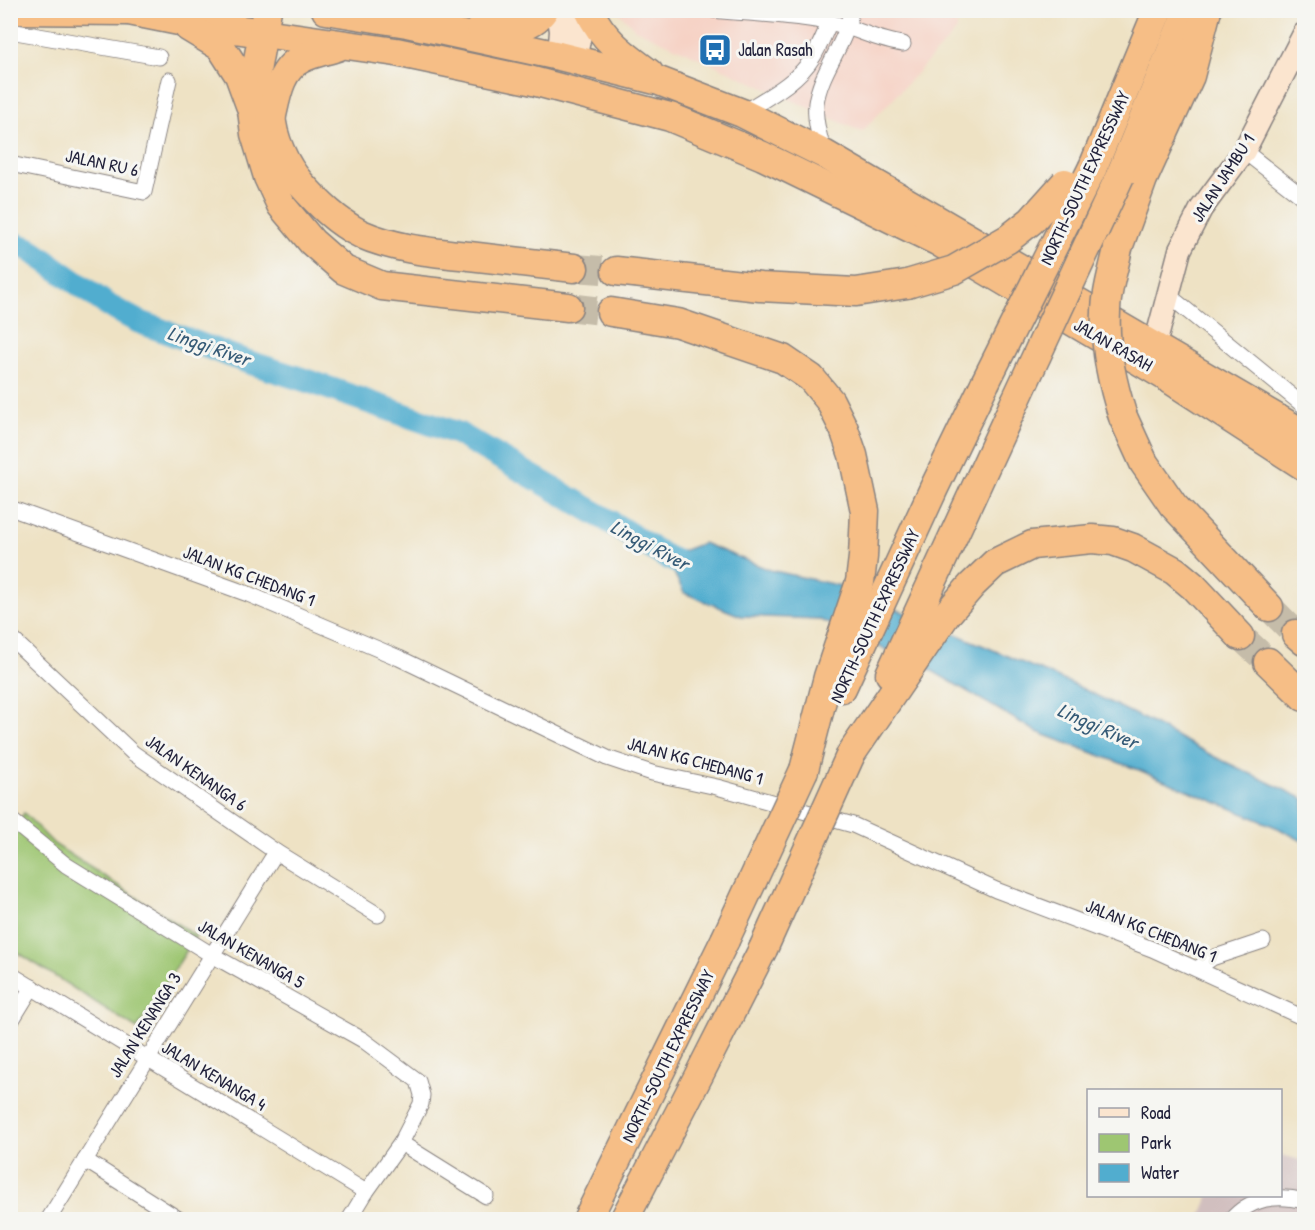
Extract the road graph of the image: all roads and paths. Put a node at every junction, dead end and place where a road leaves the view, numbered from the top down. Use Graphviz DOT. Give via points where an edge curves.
graph roads {
  1 [pos="15,10"];
  2 [pos="326,10"];
  3 [pos="544,10"];
  4 [pos="558,10"];
  5 [pos="578,10"];
  6 [pos="590,10"];
  7 [pos="713,10"];
  8 [pos="851,10"];
  9 [pos="1158,10"];
  10 [pos="1188,10"];
  11 [pos="1207,10"];
  12 [pos="125,11"];
  13 [pos="179,21"];
  14 [pos="274,22"];
  15 [pos="830,22"];
  16 [pos="407,23"];
  17 [pos="849,27"];
  18 [pos="10,31"];
  19 [pos="1305,33"];
  20 [pos="903,44"];
  21 [pos="342,45"];
  22 [pos="1144,49"];
  23 [pos="159,57"];
  24 [pos="566,62"];
  25 [pos="169,80"];
  26 [pos="529,80"];
  27 [pos="659,81"];
  28 [pos="592,95"];
  29 [pos="742,113"];
  30 [pos="262,115"];
  31 [pos="1244,151"];
  32 [pos="824,154"];
  33 [pos="10,164"];
  34 [pos="1305,198"];
  35 [pos="574,268"];
  36 [pos="616,272"];
  37 [pos="1167,294"];
  38 [pos="568,307"];
  39 [pos="611,312"];
  40 [pos="1155,345"];
  41 [pos="1305,406"];
  42 [pos="1305,434"];
  43 [pos="1305,466"];
  44 [pos="10,508"];
  45 [pos="872,588"];
  46 [pos="1269,607"];
  47 [pos="934,612"];
  48 [pos="1240,636"];
  49 [pos="10,637"];
  50 [pos="1268,662"];
  51 [pos="1305,697"];
  52 [pos="10,819"];
  53 [pos="276,852"];
  54 [pos="378,915"];
  55 [pos="1263,941"];
  56 [pos="212,955"];
  57 [pos="1197,969"];
  58 [pos="10,974"];
  59 [pos="32,987"];
  60 [pos="1305,1018"];
  61 [pos="10,1023"];
  62 [pos="148,1058"];
  63 [pos="401,1143"];
  64 [pos="85,1160"];
  65 [pos="366,1192"];
  66 [pos="486,1196"];
  67 [pos="1305,1201"];
  68 [pos="48,1220"];
  69 [pos="180,1220"];
  70 [pos="349,1220"];
  71 [pos="587,1220"];
  72 [pos="624,1220"];
  73 [pos="1231,1220"];
  1 -- 12 [label="highway, JALAN RASAH"];
  2 -- 16 [label="highway, JALAN RASAH"];
  3 -- 16 [label="highway" via="530,24 505,29"];
  4 -- 24 [label="street"];
  5 -- 24 [label="street" via="580,35"];
  6 -- 27 [label="highway" via="597,28 611,44"];
  7 -- 15 [label="street"];
  8 -- 17 [label="street"];
  9 -- 22 [label="highway, NORTH–SOUTH EXPRESSWAY"];
  10 -- 47 [label="highway, NORTH–SOUTH EXPRESSWAY, bridge" via="1120,176 1015,402"];
  11 -- 46 [label="highway, bridge" via="1190,76 1143,179 1118,248 1106,310 1107,350 1113,387 1144,463 1173,505"];
  12 -- 13 [label="highway, JALAN RASAH"];
  13 -- 14 [label="highway, JALAN RASAH"];
  13 -- 30 [label="highway" via="221,47"];
  14 -- 21 [label="highway, JALAN RASAH"];
  14 -- 30 [label="highway"];
  15 -- 17 [label="street"];
  15 -- 29 [label="street" via="813,59 801,72"];
  16 -- 24 [label="highway, JALAN RASAH"];
  17 -- 20 [label="street"];
  17 -- 32 [label="street" via="816,101"];
  18 -- 23 [label="street"];
  19 -- 31 [label="street, JALAN JAMBU 1"];
  21 -- 26 [label="highway, JALAN RASAH" via="396,52"];
  21 -- 30 [label="highway" via="300,59 287,72"];
  22 -- 36 [label="highway, bridge" via="1065,183 1031,221 954,270 907,284 856,292"];
  22 -- 45 [label="highway, NORTH–SOUTH EXPRESSWAY, bridge" via="1093,167 985,383"];
  24 -- 26 [label="highway"];
  24 -- 27 [label="highway, JALAN RASAH"];
  24 -- 28 [label="highway"];
  25 -- 33 [label="street, JALAN RU 6" via="144,192"];
  26 -- 28 [label="highway, JALAN RASAH"];
  27 -- 29 [label="highway, JALAN RASAH"];
  28 -- 43 [label="highway, JALAN RASAH" via="713,133 937,241 1165,376"];
  29 -- 32 [label="highway, JALAN RASAH"];
  30 -- 35 [label="highway" via="296,177 323,208 361,234 414,250"];
  30 -- 38 [label="highway" via="255,134 268,177 282,205 312,242 344,270 382,286"];
  31 -- 34 [label="street"];
  31 -- 37 [label="street, JALAN JAMBU 1" via="1201,209 1180,250"];
  32 -- 40 [label="highway, JALAN RASAH"];
  37 -- 40 [label="street, JALAN JAMBU 1"];
  37 -- 41 [label="street"];
  39 -- 45 [label="highway" via="678,322 745,344 783,359 811,378 830,401 853,455 865,511"];
  40 -- 42 [label="highway, JALAN RASAH"];
  44 -- 57 [label="street, JALAN KG CHEDANG 1" via="270,603 399,658 608,758 853,825 996,890 1152,948"];
  45 -- 71 [label="highway, NORTH–SOUTH EXPRESSWAY, bridge" via="828,677 804,770"];
  47 -- 48 [label="highway" via="995,563 1032,545 1092,539 1133,548 1175,571"];
  47 -- 72 [label="highway, NORTH–SOUTH EXPRESSWAY, bridge" via="851,754 762,949"];
  49 -- 53 [label="street, JALAN KENANGA 6" via="133,753"];
  50 -- 51 [label="highway"];
  52 -- 56 [label="street, JALAN KENANGA 5" via="66,865"];
  53 -- 54 [label="street, JALAN KENANGA 6"];
  53 -- 56 [label="street, JALAN KENANGA 3"];
  55 -- 57 [label="street" via="1212,958"];
  56 -- 62 [label="street, JALAN KENANGA 3"];
  56 -- 63 [label="street, JALAN KENANGA 5" via="363,1040 418,1081 421,1104"];
  57 -- 60 [label="street, JALAN KG CHEDANG 1"];
  58 -- 59 [label="street, JALAN KENANGA 4"];
  59 -- 61 [label="street"];
  59 -- 62 [label="street, JALAN KENANGA 4"];
  62 -- 64 [label="street, JALAN KENANGA 3"];
  62 -- 65 [label="street, JALAN KENANGA 4"];
  63 -- 65 [label="street, JALAN KENANGA 5"];
  63 -- 66 [label="street"];
  64 -- 68 [label="street, JALAN KENANGA 3"];
  64 -- 69 [label="street"];
  65 -- 70 [label="street, JALAN KENANGA 5"];
  67 -- 73 [label="street" via="1272,1198 1244,1206"];
}
